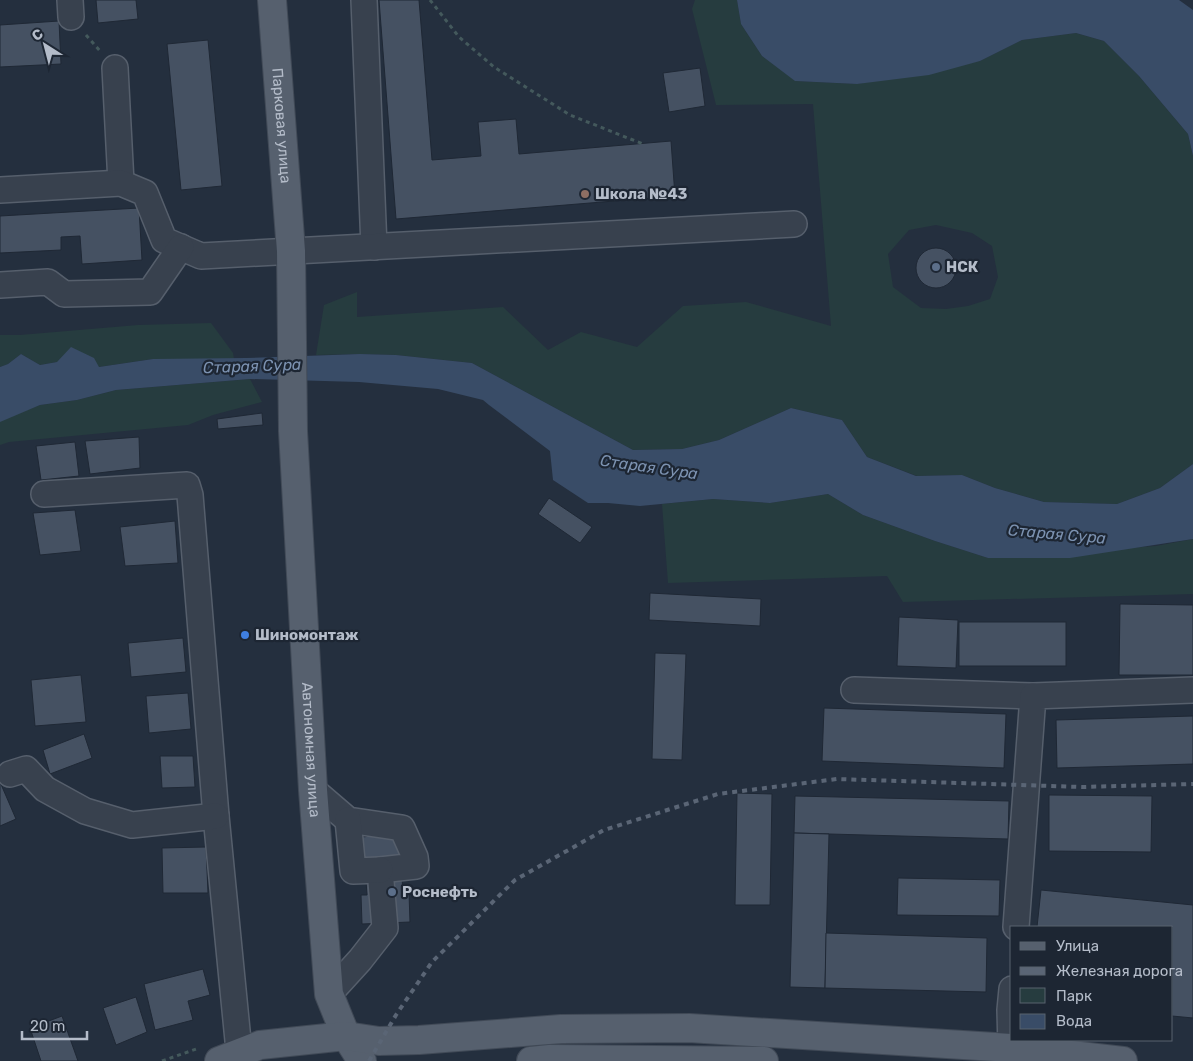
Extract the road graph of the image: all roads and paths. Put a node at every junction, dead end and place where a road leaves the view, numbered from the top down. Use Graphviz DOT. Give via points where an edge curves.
graph roads {
  1 [pos="272,0"];
  2 [pos="364,0"];
  3 [pos="430,0"];
  4 [pos="70,9"];
  5 [pos="115,68"];
  6 [pos="643,144"];
  7 [pos="121,183"];
  8 [pos="0,190"];
  9 [pos="794,224"];
  10 [pos="181,247"];
  11 [pos="374,247"];
  12 [pos="291,251"];
  13 [pos="0,285"];
  14 [pos="293,431"];
  15 [pos="44,494"];
  16 [pos="854,690"];
  17 [pos="1193,690"];
  18 [pos="1032,696"];
  19 [pos="10,774"];
  20 [pos="313,790"];
  21 [pos="216,816"];
  22 [pos="348,820"];
  23 [pos="380,870"];
  24 [pos="1016,926"];
  25 [pos="329,994"];
  26 [pos="346,1036"];
  27 [pos="1011,1041"];
  28 [pos="1011,1048"];
  29 [pos="233,1058"];
  30 [pos="1118,1060"];
  31 [pos="362,1061"];
  32 [pos="531,1061"];
  33 [pos="764,1061"];
  1 -- 12 [label="main road, Парковая улица"];
  2 -- 11 [label="street"];
  3 -- 6 [label="path" via="458,37 494,67 570,114"];
  4 -- 5 [label="path"];
  5 -- 7 [label="street"];
  7 -- 8 [label="street"];
  7 -- 10 [label="street" via="145,193 164,240"];
  9 -- 11 [label="street"];
  10 -- 12 [label="street" via="201,256"];
  10 -- 13 [label="street" via="150,292 64,294 48,282"];
  11 -- 12 [label="street"];
  12 -- 14 [label="main road, Парковая улица"];
  14 -- 20 [label="main road, Автономная улица"];
  15 -- 21 [label="street" via="187,485"];
  16 -- 18 [label="street"];
  17 -- 18 [label="street"];
  18 -- 24 [label="street"];
  19 -- 21 [label="street" via="26,769 46,789 85,811 132,825"];
  20 -- 22 [label="street"];
  20 -- 25 [label="main road, Автономная улица"];
  21 -- 29 [label="street"];
  22 -- 23 [label="street" via="353,871"];
  22 -- 23 [label="street" via="402,828 416,866"];
  23 -- 25 [label="street" via="385,928"];
  25 -- 26 [label="main road, Автономная улица"];
  26 -- 28 [label="main road" via="379,1041 561,1029 689,1028"];
  26 -- 29 [label="main road" via="260,1045"];
  26 -- 31 [label="main road, Автономная улица"];
  27 -- 28 [label="street"];
  28 -- 30 [label="main road"];
  32 -- 33 [label="main road" via="550,1058"];
}
